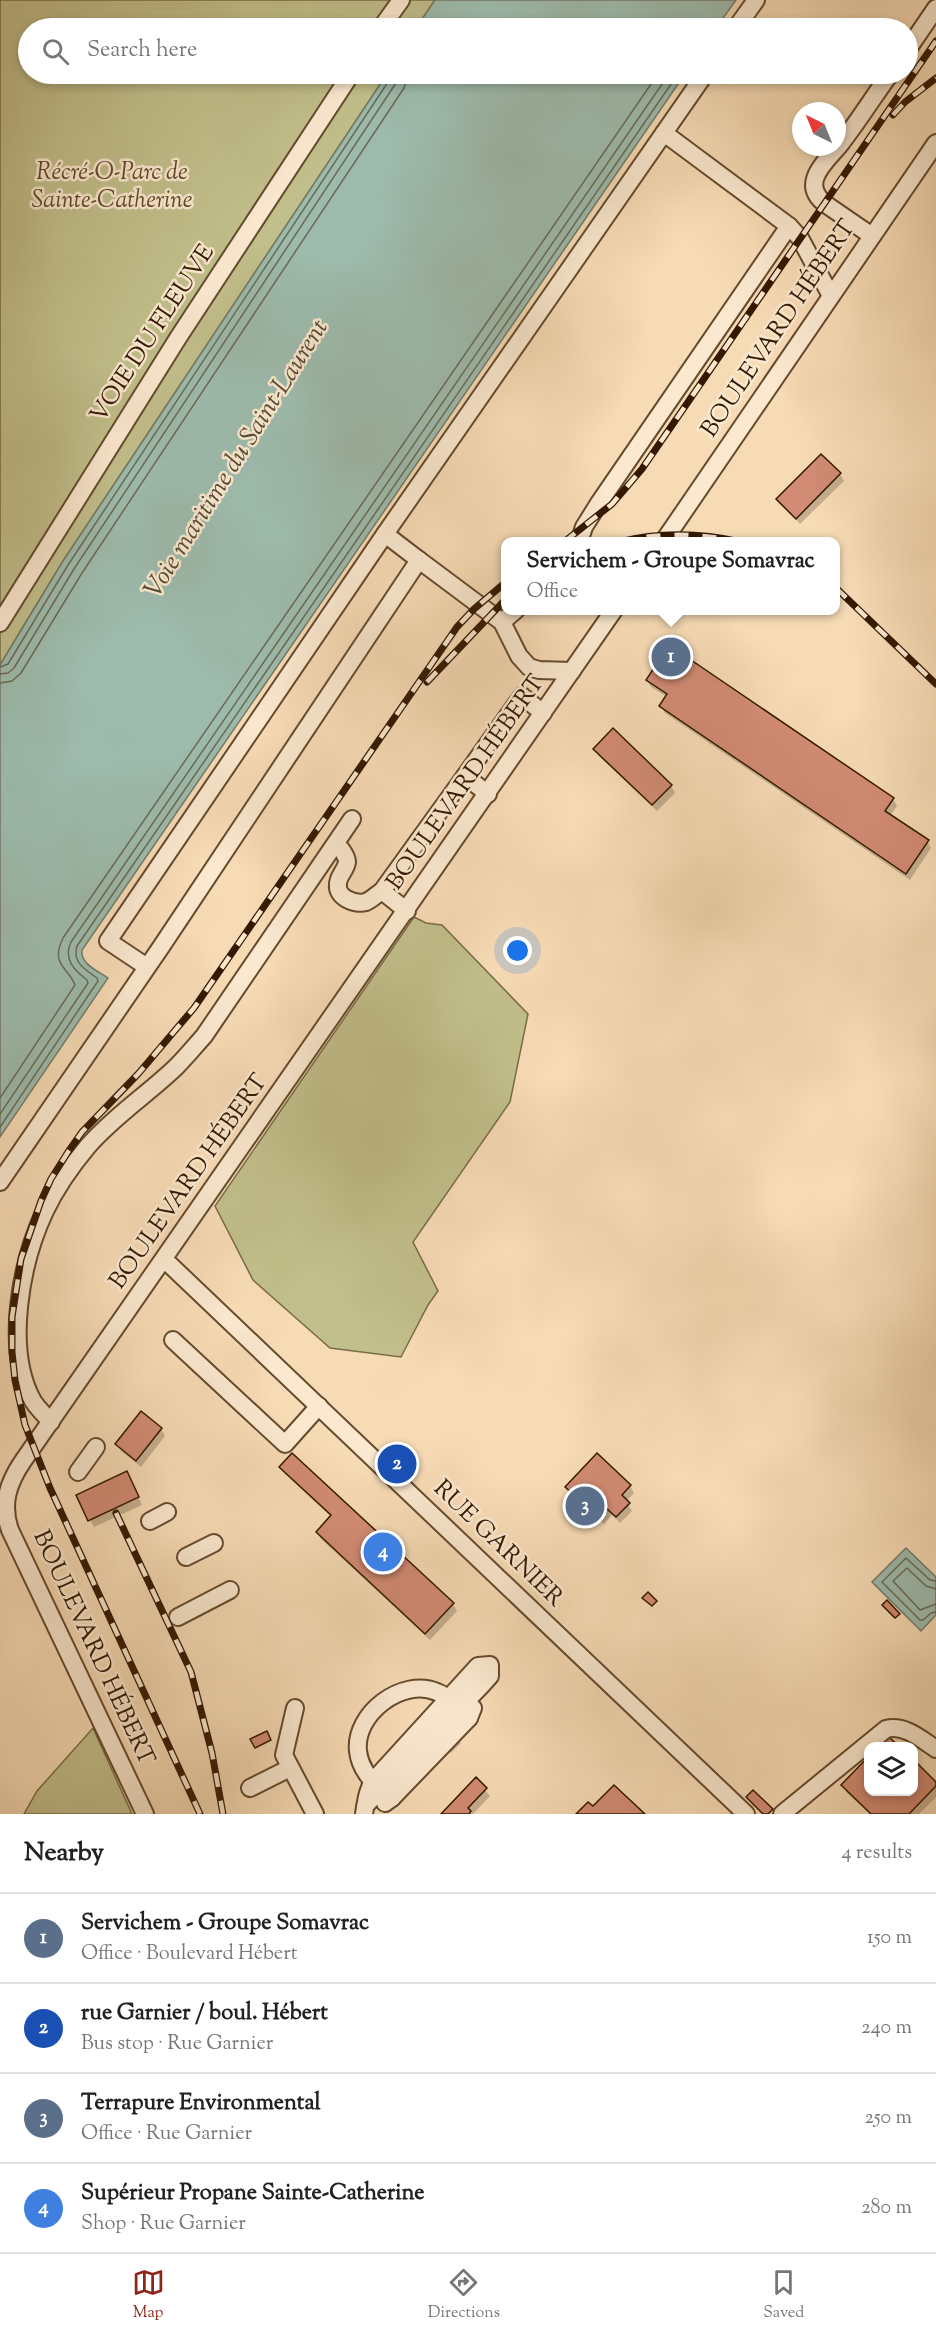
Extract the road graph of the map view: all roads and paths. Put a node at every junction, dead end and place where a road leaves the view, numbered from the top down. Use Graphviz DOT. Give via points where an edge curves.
graph roads {
  1 [pos="401,0"];
  2 [pos="756,0"];
  3 [pos="936,9"];
  4 [pos="388,18"];
  5 [pos="743,18"];
  6 [pos="918,35"];
  7 [pos="344,84"];
  8 [pos="698,84"];
  9 [pos="883,84"];
  10 [pos="664,133"];
  11 [pos="936,143"];
  12 [pos="789,226"];
  13 [pos="872,236"];
  14 [pos="831,297"];
  15 [pos="385,534"];
  16 [pos="581,537"];
  17 [pos="666,537"];
  18 [pos="419,560"];
  19 [pos="510,615"];
  20 [pos="611,615"];
  21 [pos="502,622"];
  22 [pos="0,623"];
  23 [pos="572,671"];
  24 [pos="543,713"];
  25 [pos="465,776"];
  26 [pos="488,794"];
  27 [pos="352,819"];
  28 [pos="333,847"];
  29 [pos="382,891"];
  30 [pos="407,910"];
  31 [pos="147,967"];
  32 [pos="0,1182"];
  33 [pos="165,1260"];
  34 [pos="173,1340"];
  35 [pos="319,1406"];
  36 [pos="51,1422"];
  37 [pos="96,1447"];
  38 [pos="78,1472"];
  39 [pos="5,1481"];
  40 [pos="167,1512"];
  41 [pos="150,1521"];
  42 [pos="214,1543"];
  43 [pos="186,1557"];
  44 [pos="230,1590"];
  45 [pos="178,1617"];
  46 [pos="295,1708"];
  47 [pos="459,1708"];
  48 [pos="936,1749"];
  49 [pos="290,1768"];
  50 [pos="250,1788"];
  51 [pos="382,1790"];
  52 [pos="366,1811"];
  53 [pos="145,1814"];
  54 [pos="315,1814"];
  55 [pos="746,1814"];
  56 [pos="782,1814"];
  1 -- 4 [label="street"];
  2 -- 5 [label="street"];
  3 -- 6 [label="street"];
  7 -- 22 [label="street, VOIE DU FLEUVE" via="178,338"];
  8 -- 10 [label="street"];
  9 -- 13 [label="street" via="814,180 814,188 824,203"];
  10 -- 12 [label="street"];
  10 -- 15 [label="street"];
  11 -- 13 [label="street, BOULEVARD HÉBERT"];
  12 -- 14 [label="street" via="800,238"];
  12 -- 16 [label="street" via="599,503"];
  13 -- 14 [label="street, BOULEVARD HÉBERT"];
  14 -- 17 [label="street, BOULEVARD HÉBERT"];
  15 -- 18 [label="street"];
  15 -- 31 [label="street" via="108,941"];
  18 -- 21 [label="street"];
  18 -- 31 [label="street"];
  19 -- 21 [label="street"];
  20 -- 23 [label="street, BOULEVARD HÉBERT"];
  21 -- 23 [label="street" via="529,667"];
  23 -- 24 [label="street, BOULEVARD HÉBERT"];
  24 -- 25 [label="street" via="522,696"];
  24 -- 26 [label="street, BOULEVARD HÉBERT"];
  25 -- 26 [label="street"];
  25 -- 29 [label="street"];
  26 -- 30 [label="street, BOULEVARD HÉBERT"];
  27 -- 28 [label="street"];
  28 -- 29 [label="street" via="346,856 347,863 338,882 343,897 366,902"];
  28 -- 36 [label="street" via="204,1036 87,1147 46,1210 32,1246 18,1317 26,1384 38,1408"];
  29 -- 30 [label="street"];
  30 -- 33 [label="street, BOULEVARD HÉBERT"];
  31 -- 32 [label="street"];
  33 -- 35 [label="street, RUE GARNIER"];
  33 -- 36 [label="street, BOULEVARD HÉBERT"];
  34 -- 35 [label="street" via="285,1444"];
  35 -- 55 [label="street, RUE GARNIER"];
  36 -- 39 [label="street, BOULEVARD HÉBERT"];
  37 -- 38 [label="street"];
  39 -- 53 [label="street, BOULEVARD HÉBERT" via="10,1530"];
  40 -- 41 [label="street"];
  42 -- 43 [label="street"];
  44 -- 45 [label="street"];
  46 -- 49 [label="street" via="284,1755"];
  47 -- 47 [label="street" via="478,1666 490,1665 490,1676"];
  47 -- 51 [label="street"];
  47 -- 51 [label="street"];
  47 -- 51 [label="street" via="436,1691 415,1689 388,1699 372,1712 360,1731 358,1752"];
  48 -- 56 [label="street" via="919,1735 892,1727 886,1729"];
  49 -- 50 [label="street"];
  49 -- 54 [label="street"];
  51 -- 52 [label="street"];
  51 -- 52 [label="street"];
}
